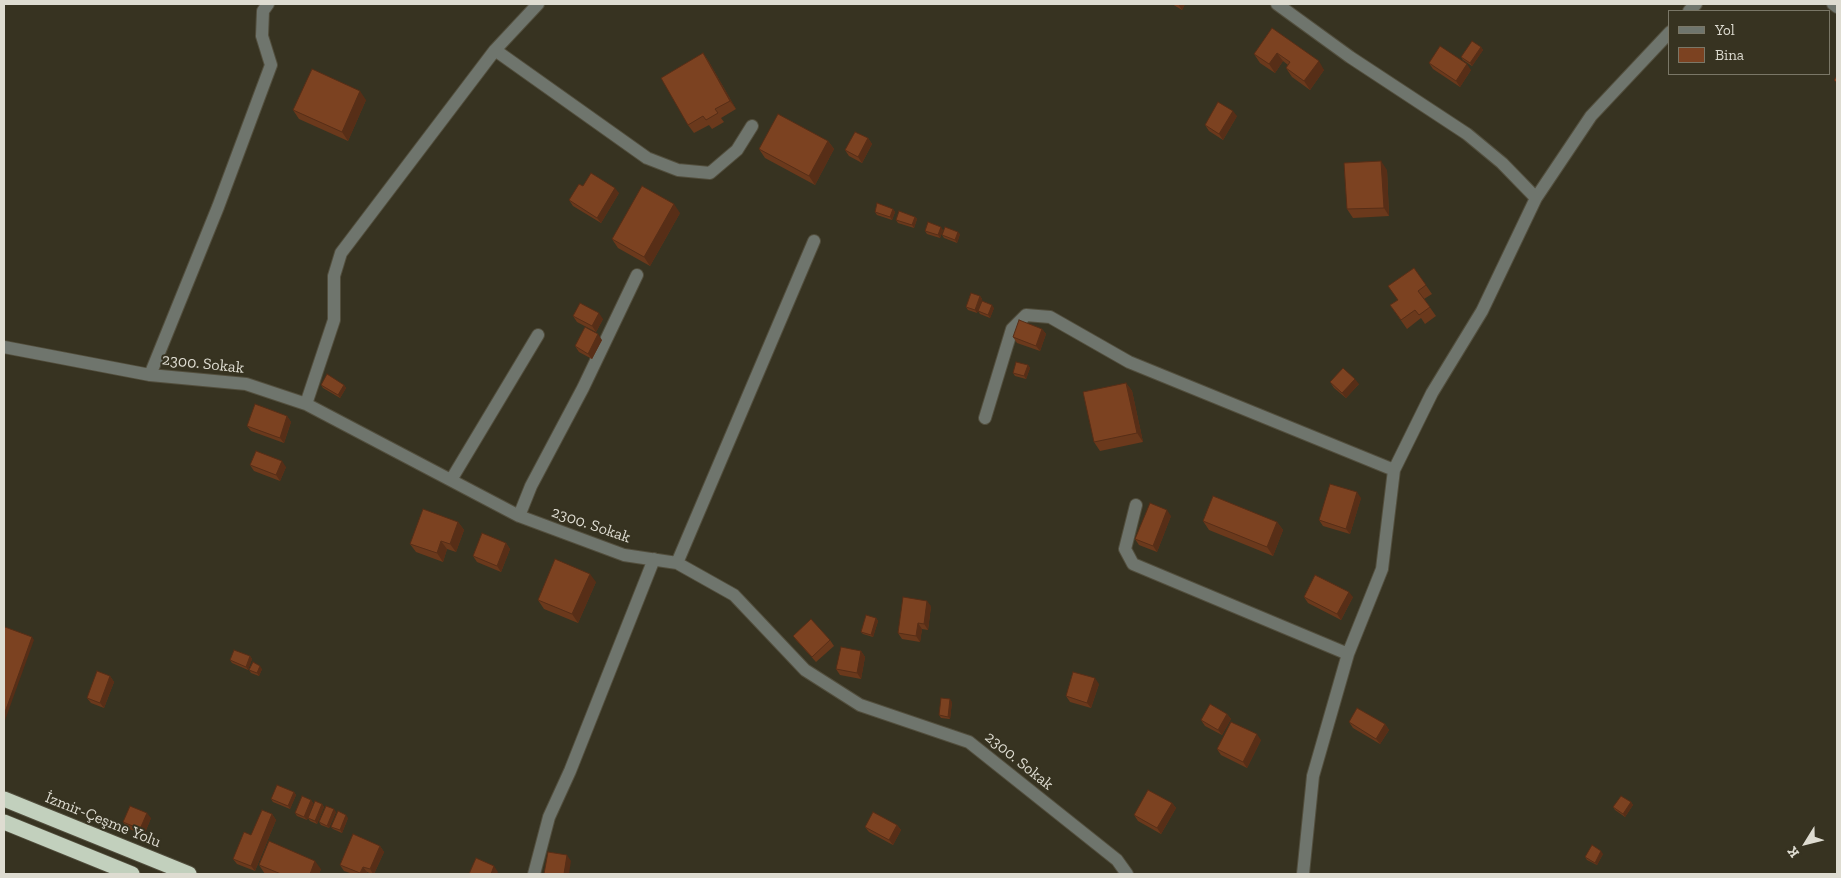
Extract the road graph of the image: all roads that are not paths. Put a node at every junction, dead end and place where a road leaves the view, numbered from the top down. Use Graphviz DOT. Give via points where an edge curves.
graph roads {
  1 [pos="268,4"];
  2 [pos="538,4"];
  3 [pos="1277,4"];
  4 [pos="1833,4"];
  5 [pos="1837,7"];
  6 [pos="1668,34"];
  7 [pos="495,50"];
  8 [pos="752,126"];
  9 [pos="1536,198"];
  10 [pos="814,240"];
  11 [pos="637,275"];
  12 [pos="538,335"];
  13 [pos="4,346"];
  14 [pos="150,375"];
  15 [pos="306,404"];
  16 [pos="985,418"];
  17 [pos="1394,470"];
  18 [pos="451,480"];
  19 [pos="1136,504"];
  20 [pos="519,516"];
  21 [pos="654,559"];
  22 [pos="677,563"];
  23 [pos="1348,654"];
  24 [pos="4,799"];
  25 [pos="4,822"];
  26 [pos="132,874"];
  27 [pos="189,874"];
  28 [pos="534,874"];
  29 [pos="1128,874"];
  30 [pos="1304,874"];
  1 -- 14 [label="street" via="263,11 262,36 272,64"];
  2 -- 7 [label="street"];
  3 -- 9 [label="street" via="1350,57 1467,134 1502,163"];
  4 -- 5 [label="street"];
  6 -- 9 [label="street" via="1591,116"];
  7 -- 8 [label="street" via="647,158 678,170 710,173 737,150"];
  7 -- 15 [label="street" via="341,253 334,276 334,320"];
  9 -- 17 [label="street" via="1482,311 1432,393"];
  10 -- 22 [label="street"];
  11 -- 20 [label="street"];
  12 -- 18 [label="street"];
  13 -- 14 [label="street, 2300. Sokak"];
  14 -- 15 [label="street, 2300. Sokak" via="246,384"];
  15 -- 18 [label="street, 2300. Sokak"];
  16 -- 17 [label="street" via="1012,328 1026,315 1050,317 1129,362"];
  17 -- 23 [label="street" via="1382,569"];
  18 -- 20 [label="street, 2300. Sokak"];
  19 -- 23 [label="street" via="1125,548 1133,564"];
  20 -- 21 [label="street, 2300. Sokak" via="624,555"];
  21 -- 22 [label="street, 2300. Sokak"];
  21 -- 28 [label="street" via="570,771 548,817"];
  22 -- 29 [label="street, 2300. Sokak" via="734,595 805,670 860,705 970,742 1117,860"];
  23 -- 30 [label="street" via="1313,776"];
  24 -- 27 [label="highway, İzmir-Çeşme Yolu"];
  25 -- 26 [label="highway"];
}
